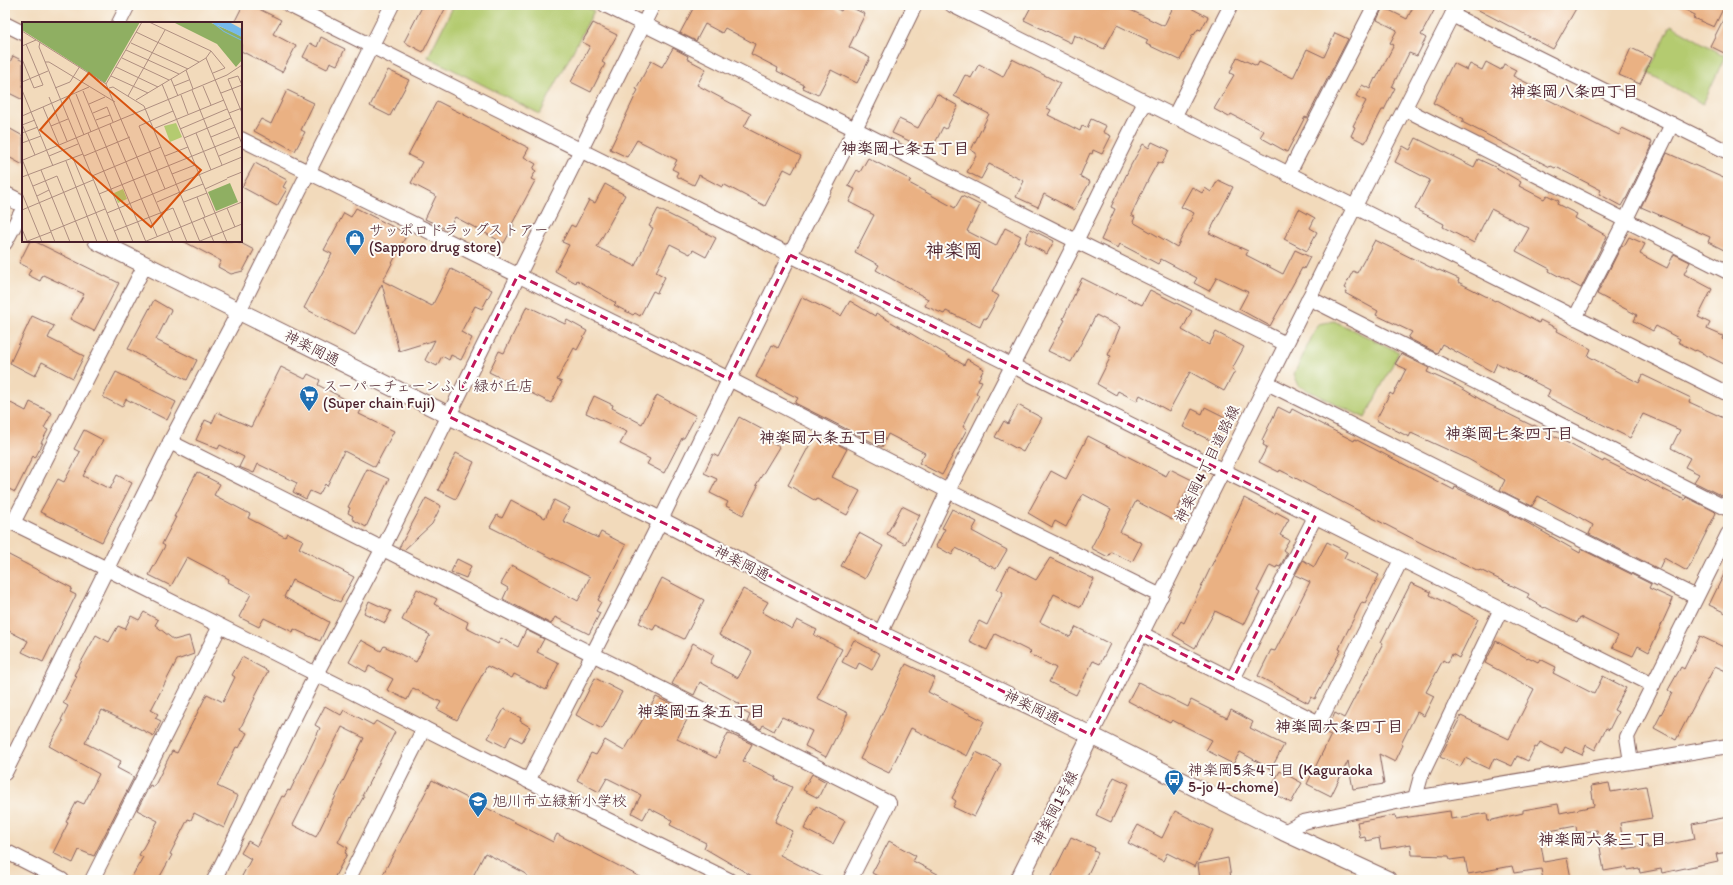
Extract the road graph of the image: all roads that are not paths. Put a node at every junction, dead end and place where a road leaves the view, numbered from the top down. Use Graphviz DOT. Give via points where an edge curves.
graph roads {
  1 [pos="128,5"];
  2 [pos="289,5"];
  3 [pos="392,5"];
  4 [pos="605,5"];
  5 [pos="653,5"];
  6 [pos="915,5"];
  7 [pos="952,5"];
  8 [pos="1375,5"];
  9 [pos="1227,6"];
  10 [pos="1454,10"];
  11 [pos="119,22"];
  12 [pos="5,24"];
  13 [pos="643,25"];
  14 [pos="22,32"];
  15 [pos="372,46"];
  16 [pos="1145,102"];
  17 [pos="1405,109"];
  18 [pos="1174,117"];
  19 [pos="1672,124"];
  20 [pos="855,129"];
  21 [pos="242,139"];
  22 [pos="580,150"];
  23 [pos="1728,152"];
  24 [pos="308,172"];
  25 [pos="1288,175"];
  26 [pos="5,195"];
  27 [pos="22,204"];
  28 [pos="1354,208"];
  29 [pos="22,211"];
  30 [pos="1625,221"];
  31 [pos="1076,241"];
  32 [pos="99,242"];
  33 [pos="5,243"];
  34 [pos="790,255"];
  35 [pos="145,265"];
  36 [pos="1728,272"];
  37 [pos="518,275"];
  38 [pos="1309,298"];
  39 [pos="239,311"];
  40 [pos="1575,318"];
  41 [pos="1286,344"];
  42 [pos="1011,365"];
  43 [pos="729,379"];
  44 [pos="1267,383"];
  45 [pos="1728,394"];
  46 [pos="448,416"];
  47 [pos="170,442"];
  48 [pos="1223,471"];
  49 [pos="948,491"];
  50 [pos="1728,509"];
  51 [pos="1315,517"];
  52 [pos="660,520"];
  53 [pos="7,521"];
  54 [pos="1728,534"];
  55 [pos="383,548"];
  56 [pos="1401,560"];
  57 [pos="107,569"];
  58 [pos="1161,596"];
  59 [pos="1696,597"];
  60 [pos="1501,610"];
  61 [pos="220,626"];
  62 [pos="880,634"];
  63 [pos="1142,634"];
  64 [pos="592,653"];
  65 [pos="316,674"];
  66 [pos="1232,679"];
  67 [pos="1653,684"];
  68 [pos="424,728"];
  69 [pos="1091,736"];
  70 [pos="1728,746"];
  71 [pos="1631,762"];
  72 [pos="5,773"];
  73 [pos="528,781"];
  74 [pos="1415,798"];
  75 [pos="1284,832"];
  76 [pos="5,851"];
  77 [pos="62,880"];
  78 [pos="92,880"];
  79 [pos="214,880"];
  80 [pos="348,880"];
  81 [pos="729,880"];
  82 [pos="850,880"];
  83 [pos="1019,880"];
  84 [pos="1388,880"];
  1 -- 11 [label="street"];
  2 -- 15 [label="street"];
  3 -- 15 [label="street"];
  4 -- 13 [label="street"];
  5 -- 13 [label="street"];
  6 -- 20 [label="street"];
  7 -- 16 [label="street"];
  8 -- 25 [label="street"];
  9 -- 18 [label="street"];
  10 -- 17 [label="street, 神楽岡4丁目道路線"];
  10 -- 19 [label="street"];
  12 -- 14 [label="street"];
  13 -- 20 [label="street"];
  13 -- 22 [label="street"];
  15 -- 22 [label="street"];
  15 -- 24 [label="street"];
  16 -- 18 [label="street"];
  16 -- 31 [label="street"];
  17 -- 28 [label="street, 神楽岡4丁目道路線"];
  17 -- 30 [label="street"];
  18 -- 25 [label="street"];
  19 -- 23 [label="street"];
  19 -- 30 [label="street"];
  20 -- 31 [label="street"];
  20 -- 34 [label="street"];
  21 -- 24 [label="street"];
  22 -- 34 [label="street"];
  22 -- 37 [label="street"];
  24 -- 37 [label="street"];
  24 -- 39 [label="street"];
  25 -- 28 [label="street"];
  26 -- 27 [label="street"];
  28 -- 38 [label="street, 神楽岡4丁目道路線"];
  28 -- 40 [label="street"];
  29 -- 33 [label="street"];
  30 -- 36 [label="street"];
  30 -- 40 [label="street"];
  31 -- 41 [label="street"];
  31 -- 42 [label="street"];
  32 -- 35 [label="street, 神楽岡通"];
  34 -- 42 [label="street"];
  34 -- 43 [label="street"];
  35 -- 39 [label="street, 神楽岡通"];
  35 -- 53 [label="street"];
  37 -- 43 [label="street"];
  37 -- 46 [label="street"];
  38 -- 41 [label="street, 神楽岡4丁目道路線"];
  38 -- 50 [label="street"];
  39 -- 46 [label="street, 神楽岡通"];
  39 -- 47 [label="street"];
  40 -- 45 [label="street"];
  41 -- 44 [label="street, 神楽岡4丁目道路線"];
  42 -- 48 [label="street"];
  42 -- 49 [label="street"];
  43 -- 49 [label="street"];
  43 -- 52 [label="street"];
  44 -- 48 [label="street, 神楽岡4丁目道路線"];
  44 -- 59 [label="street"];
  46 -- 52 [label="street, 神楽岡通"];
  46 -- 55 [label="street"];
  47 -- 55 [label="street"];
  47 -- 57 [label="street"];
  48 -- 51 [label="street"];
  48 -- 58 [label="street, 神楽岡4丁目道路線"];
  49 -- 58 [label="street"];
  49 -- 62 [label="street"];
  51 -- 56 [label="street"];
  51 -- 66 [label="street"];
  52 -- 62 [label="street, 神楽岡通"];
  52 -- 64 [label="street"];
  53 -- 57 [label="street"];
  54 -- 59 [label="street"];
  55 -- 64 [label="street"];
  55 -- 65 [label="street"];
  56 -- 60 [label="street"];
  56 -- 66 [label="street" via="1319,723"];
  57 -- 61 [label="street"];
  57 -- 72 [label="street"];
  58 -- 63 [label="street, 神楽岡4丁目道路線"];
  59 -- 67 [label="street"];
  60 -- 67 [label="street"];
  60 -- 74 [label="street" via="1421,776"];
  61 -- 65 [label="street"];
  61 -- 78 [label="street"];
  62 -- 69 [label="street, 神楽岡通"];
  63 -- 66 [label="street"];
  63 -- 69 [label="street, 神楽岡4丁目道路線"];
  64 -- 73 [label="street"];
  64 -- 82 [label="street" via="889,803"];
  65 -- 68 [label="street"];
  65 -- 79 [label="street"];
  67 -- 71 [label="street" via="1628,737"];
  68 -- 73 [label="street"];
  68 -- 80 [label="street"];
  69 -- 75 [label="street, 神楽岡通"];
  69 -- 83 [label="street, 神楽岡1号線"];
  70 -- 71 [label="street"];
  71 -- 74 [label="street"];
  73 -- 81 [label="street"];
  74 -- 75 [label="street" via="1303,822"];
  75 -- 84 [label="street, 神楽岡通"];
  76 -- 77 [label="street"];
}
